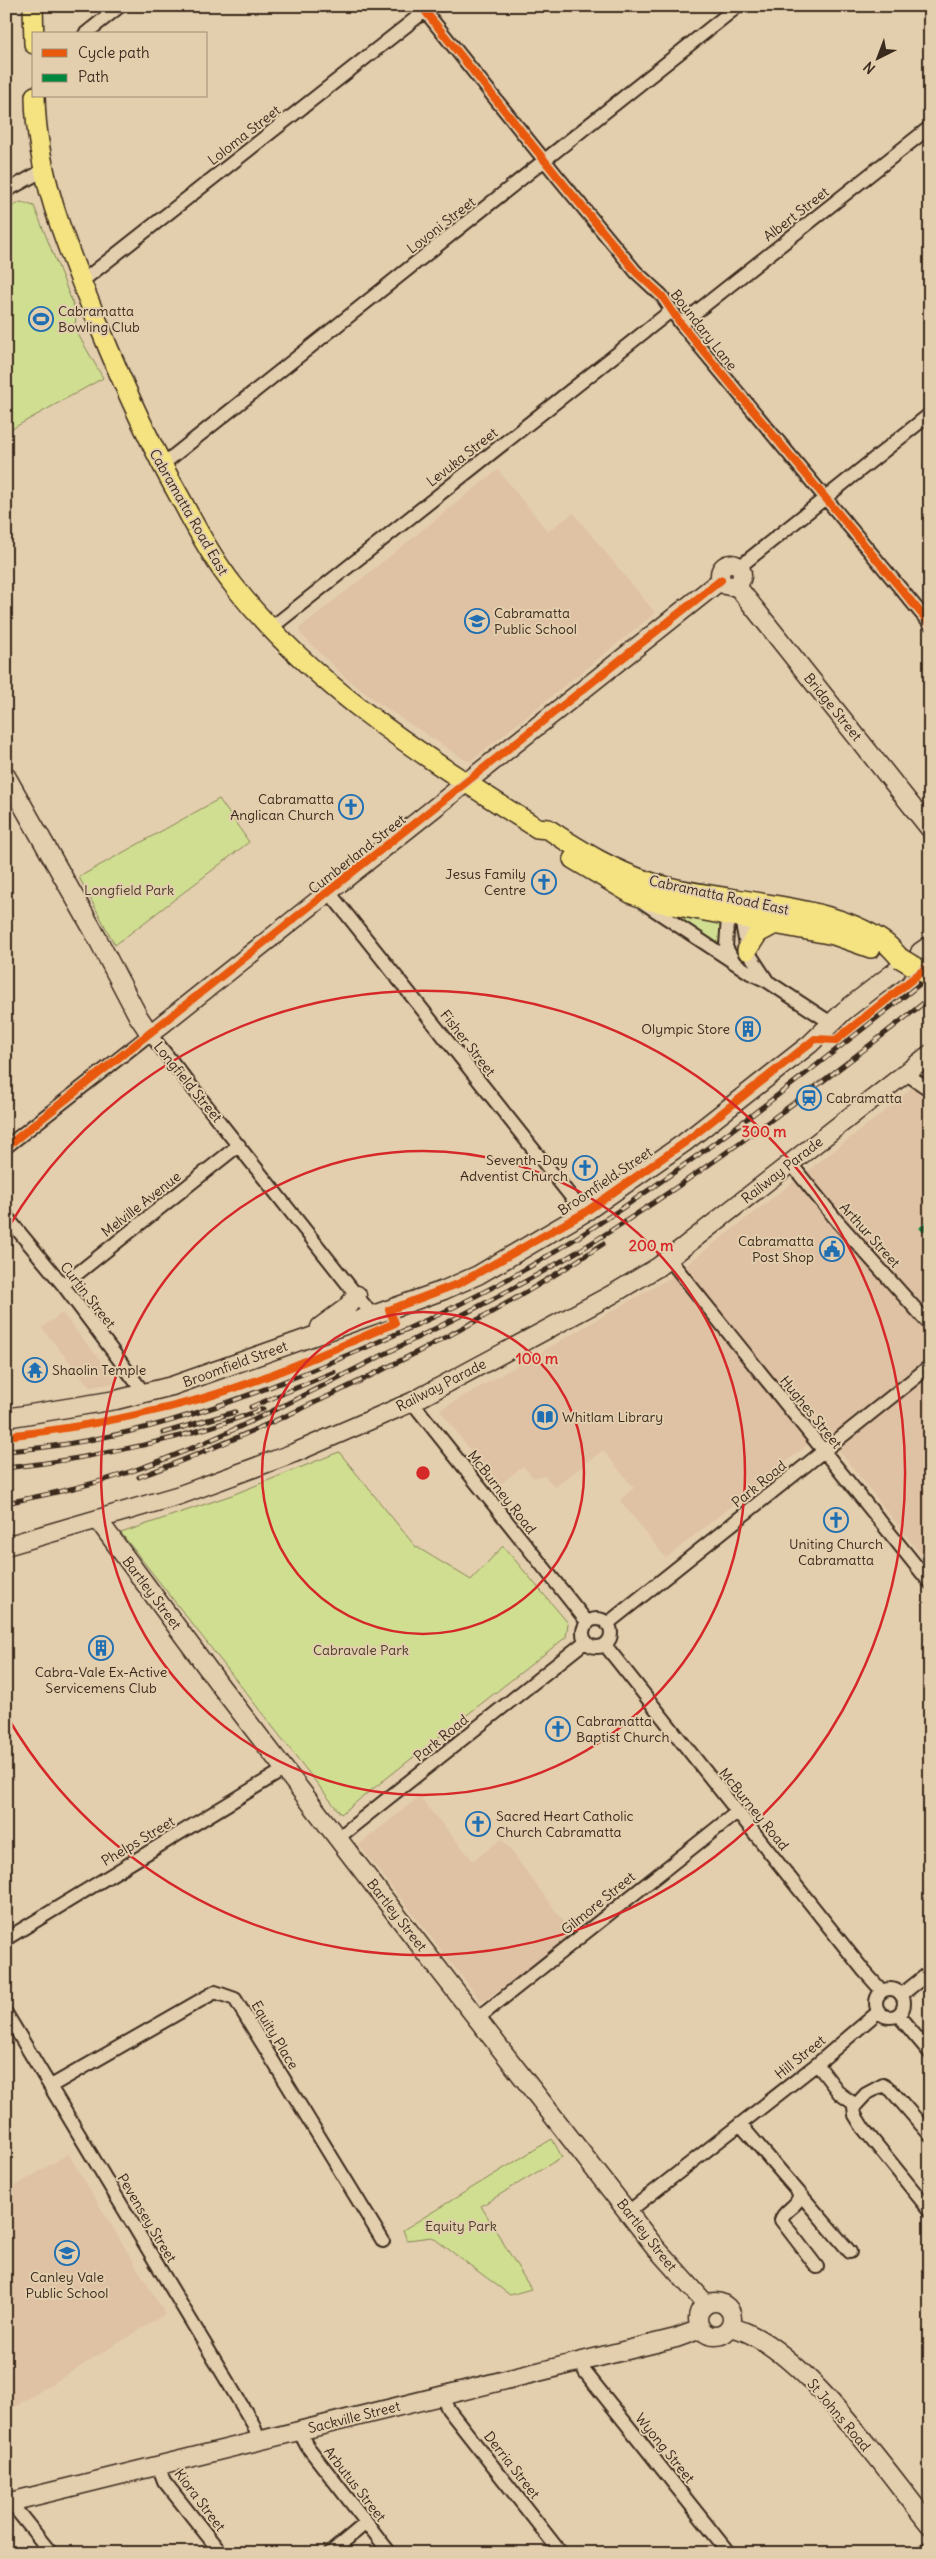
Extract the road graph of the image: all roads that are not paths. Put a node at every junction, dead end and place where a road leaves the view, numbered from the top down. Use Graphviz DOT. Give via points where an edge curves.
graph roads {
  1 [pos="34,6"];
  2 [pos="120,6"];
  3 [pos="738,6"];
  4 [pos="423,9"];
  5 [pos="34,32"];
  6 [pos="88,32"];
  7 [pos="35,98"];
  8 [pos="930,126"];
  9 [pos="546,161"];
  10 [pos="44,170"];
  11 [pos="6,191"];
  12 [pos="81,282"];
  13 [pos="672,310"];
  14 [pos="681,324"];
  15 [pos="930,414"];
  16 [pos="162,465"];
  17 [pos="824,498"];
  18 [pos="732,578"];
  19 [pos="930,624"];
  20 [pos="271,628"];
  21 [pos="6,776"];
  22 [pos="467,783"];
  23 [pos="537,828"];
  24 [pos="930,829"];
  25 [pos="329,892"];
  26 [pos="632,894"];
  27 [pos="736,908"];
  28 [pos="775,924"];
  29 [pos="881,947"];
  30 [pos="742,957"];
  31 [pos="898,965"];
  32 [pos="930,976"];
  33 [pos="767,981"];
  34 [pos="831,1023"];
  35 [pos="150,1034"];
  36 [pos="930,1054"];
  37 [pos="905,1073"];
  38 [pos="930,1090"];
  39 [pos="239,1145"];
  40 [pos="6,1147"];
  41 [pos="790,1164"];
  42 [pos="584,1213"];
  43 [pos="6,1216"];
  44 [pos="670,1259"];
  45 [pos="63,1285"];
  46 [pos="357,1295"];
  47 [pos="373,1316"];
  48 [pos="930,1325"];
  49 [pos="301,1340"];
  50 [pos="930,1366"];
  51 [pos="144,1393"];
  52 [pos="412,1402"];
  53 [pos="6,1418"];
  54 [pos="823,1452"];
  55 [pos="98,1520"];
  56 [pos="27,1540"];
  57 [pos="6,1542"];
  58 [pos="6,1546"];
  59 [pos="930,1583"];
  60 [pos="588,1623"];
  61 [pos="607,1624"];
  62 [pos="586,1641"];
  63 [pos="604,1645"];
  64 [pos="284,1769"];
  65 [pos="737,1812"];
  66 [pos="338,1838"];
  67 [pos="6,1940"];
  68 [pos="930,1972"];
  69 [pos="882,1991"];
  70 [pos="901,1995"];
  71 [pos="878,2012"];
  72 [pos="6,2013"];
  73 [pos="898,2015"];
  74 [pos="477,2018"];
  75 [pos="930,2053"];
  76 [pos="817,2064"];
  77 [pos="51,2086"];
  78 [pos="856,2104"];
  79 [pos="740,2124"];
  80 [pos="929,2133"];
  81 [pos="799,2194"];
  82 [pos="930,2211"];
  83 [pos="628,2212"];
  84 [pos="383,2241"];
  85 [pos="850,2252"];
  86 [pos="817,2267"];
  87 [pos="706,2304"];
  88 [pos="730,2327"];
  89 [pos="701,2329"];
  90 [pos="582,2361"];
  91 [pos="441,2395"];
  92 [pos="299,2431"];
  93 [pos="259,2440"];
  94 [pos="158,2465"];
  95 [pos="8,2502"];
  96 [pos="366,2523"];
  97 [pos="930,2525"];
  98 [pos="930,2548"];
  99 [pos="51,2553"];
  100 [pos="221,2553"];
  101 [pos="330,2553"];
  102 [pos="390,2553"];
  103 [pos="561,2553"];
  104 [pos="729,2553"];
  105 [pos="923,2553"];
  1 -- 5 [label="main road"];
  2 -- 6 [label="street"];
  3 -- 9 [label="street, Lovoni Street"];
  4 -- 9 [label="street, Boundary Lane"];
  4 -- 12 [label="street, Loloma Street"];
  7 -- 10 [label="main road, Cabramatta Road East" via="39,150"];
  8 -- 14 [label="street, Albert Street"];
  9 -- 13 [label="street, Boundary Lane" via="636,272"];
  9 -- 16 [label="street, Lovoni Street"];
  10 -- 11 [label="street"];
  10 -- 12 [label="main road, Cabramatta Road East" via="52,204"];
  12 -- 16 [label="main road, Cabramatta Road East" via="135,412"];
  13 -- 14 [label="street, Boundary Lane"];
  13 -- 20 [label="street, Levuka Street"];
  14 -- 17 [label="street, Boundary Lane"];
  15 -- 17 [label="street, Cumberland Street"];
  16 -- 20 [label="main road, Cabramatta Road East" via="216,561 233,586"];
  17 -- 18 [label="street, Cumberland Street"];
  17 -- 19 [label="street, Boundary Lane"];
  18 -- 22 [label="main road, Cumberland Street"];
  18 -- 24 [label="main road, Bridge Street"];
  20 -- 22 [label="main road, Cabramatta Road East" via="346,700"];
  21 -- 35 [label="main road, Longfield Street"];
  22 -- 23 [label="main road, Cabramatta Road East"];
  22 -- 25 [label="main road, Cumberland Street"];
  23 -- 26 [label="main road, Cabramatta Road East" via="542,839"];
  23 -- 27 [label="main road, Cabramatta Road East" via="548,829 593,857 646,880"];
  25 -- 35 [label="main road, Cumberland Street"];
  25 -- 42 [label="street, Fisher Street"];
  26 -- 27 [label="main road, Cabramatta Road East" via="678,907"];
  26 -- 30 [label="street, Cabramatta Road East"];
  27 -- 28 [label="main road, Cabramatta Road East"];
  27 -- 29 [label="main road, Cabramatta Road East" via="824,917 852,926"];
  27 -- 30 [label="street, Cabramatta Road East"];
  27 -- 30 [label="street, Cabramatta Road East" via="726,947"];
  28 -- 29 [label="main road, Cabramatta Road East"];
  28 -- 30 [label="main road" via="758,933"];
  29 -- 31 [label="main road, Cabramatta Road East"];
  30 -- 33 [label="street, Cabramatta Road East"];
  30 -- 33 [label="street, Cabramatta Road East"];
  31 -- 32 [label="main road, Cabramatta Road East, bridge"];
  31 -- 34 [label="main road, Broomfield Street"];
  33 -- 34 [label="street, Cabramatta Road East"];
  34 -- 42 [label="main road, Broomfield Street" via="810,1044 684,1143"];
  35 -- 39 [label="street, Longfield Street"];
  35 -- 40 [label="street, Cumberland Street"];
  36 -- 37 [label="main road, Railway Parade"];
  37 -- 38 [label="street"];
  37 -- 41 [label="main road, Railway Parade"];
  39 -- 45 [label="street, Melville Avenue"];
  39 -- 46 [label="street, Longfield Street"];
  41 -- 44 [label="main road, Railway Parade"];
  41 -- 48 [label="street, Arthur Street"];
  42 -- 47 [label="main road, Broomfield Street" via="460,1283"];
  43 -- 45 [label="street, Curtin Street"];
  44 -- 52 [label="main road, Railway Parade" via="611,1295"];
  44 -- 54 [label="street, Hughes Street"];
  45 -- 51 [label="street, Curtin Street"];
  46 -- 47 [label="street, Longfield Street"];
  46 -- 49 [label="main road" via="340,1314"];
  47 -- 49 [label="main road, Broomfield Street"];
  49 -- 51 [label="main road, Broomfield Street"];
  50 -- 54 [label="street, Park Road"];
  51 -- 53 [label="main road, Broomfield Street"];
  52 -- 55 [label="main road, Railway Parade" via="285,1456 180,1495"];
  52 -- 60 [label="street, McBurney Road"];
  54 -- 59 [label="street, Hughes Street"];
  54 -- 61 [label="street, Park Road"];
  55 -- 56 [label="main road, Railway Parade"];
  55 -- 64 [label="main road, Bartley Street"];
  56 -- 57 [label="main road, Railway Parade"];
  56 -- 58 [label="main road, Railway Parade"];
  60 -- 61 [label="street" via="600,1620"];
  60 -- 62 [label="street" via="583,1634"];
  61 -- 63 [label="street" via="610,1635"];
  62 -- 63 [label="street" via="597,1647"];
  62 -- 66 [label="street, Park Road"];
  63 -- 65 [label="street, McBurney Road"];
  64 -- 66 [label="main road, Bartley Street"];
  64 -- 67 [label="street, Phelps Street"];
  65 -- 69 [label="street, McBurney Road"];
  65 -- 74 [label="street, Gilmore Street"];
  66 -- 74 [label="main road, Bartley Street"];
  68 -- 70 [label="street"];
  69 -- 70 [label="street" via="890,1989"];
  69 -- 71 [label="street" via="876,1998"];
  70 -- 73 [label="street" via="903,2008"];
  71 -- 73 [label="street" via="885,2017"];
  71 -- 76 [label="street, Hill Street"];
  72 -- 77 [label="street, Pevensey Street"];
  73 -- 75 [label="street"];
  74 -- 83 [label="main road, Bartley Street"];
  76 -- 78 [label="street" via="840,2094"];
  76 -- 79 [label="street, Hill Street"];
  77 -- 84 [label="street, Equity Place" via="215,1992 235,1999"];
  77 -- 93 [label="street, Pevensey Street" via="253,2424"];
  78 -- 80 [label="street" via="883,2085"];
  78 -- 82 [label="street" via="855,2116 862,2128"];
  79 -- 81 [label="street"];
  79 -- 83 [label="street, Hill Street"];
  81 -- 85 [label="street"];
  81 -- 86 [label="street" via="797,2203 781,2220"];
  83 -- 87 [label="main road, Bartley Street"];
  87 -- 88 [label="main road" via="717,2302 727,2306 732,2316"];
  87 -- 89 [label="main road" via="698,2312"];
  88 -- 89 [label="main road" via="727,2332 716,2336"];
  88 -- 97 [label="main road, St Johns Road" via="761,2338 801,2370"];
  89 -- 90 [label="main road, Sackville Street"];
  90 -- 91 [label="main road, Sackville Street"];
  90 -- 104 [label="street, Wyong Street" via="585,2372"];
  91 -- 92 [label="main road, Sackville Street"];
  91 -- 103 [label="street, Derria Street" via="448,2409"];
  92 -- 93 [label="main road, Sackville Street"];
  92 -- 96 [label="street, Arbutus Street"];
  93 -- 94 [label="main road, Sackville Street"];
  94 -- 95 [label="main road, Sackville Street"];
  94 -- 100 [label="street, Kiora Street" via="164,2481"];
  95 -- 99 [label="street"];
  96 -- 101 [label="street"];
  96 -- 102 [label="street, Arbutus Street"];
  98 -- 105 [label="street"];
}
